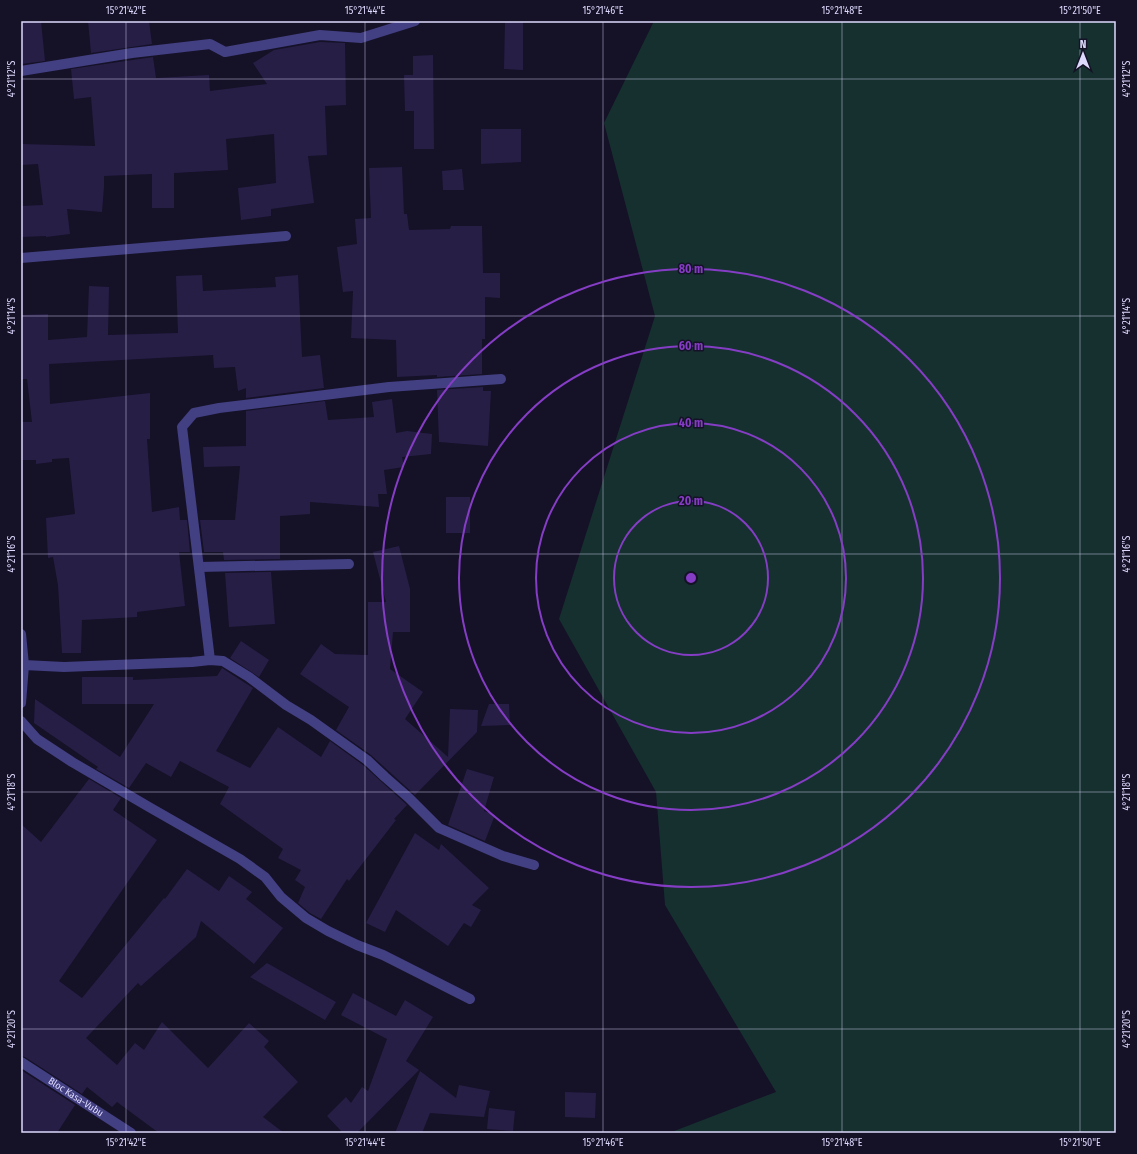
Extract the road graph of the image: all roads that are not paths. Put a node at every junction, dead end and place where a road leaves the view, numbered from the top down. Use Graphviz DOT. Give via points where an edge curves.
graph roads {
  1 [pos="415,21"];
  2 [pos="21,71"];
  3 [pos="286,236"];
  4 [pos="21,258"];
  5 [pos="501,379"];
  6 [pos="350,564"];
  7 [pos="199,567"];
  8 [pos="21,634"];
  9 [pos="210,660"];
  10 [pos="24,665"];
  11 [pos="21,703"];
  12 [pos="21,721"];
  13 [pos="534,865"];
  14 [pos="470,1000"];
  15 [pos="21,1062"];
  16 [pos="131,1133"];
  1 -- 2 [label="street" via="361,38 320,34 225,52 210,44 132,53"];
  3 -- 4 [label="street"];
  5 -- 7 [label="street" via="389,387 194,413 182,427"];
  6 -- 7 [label="street"];
  7 -- 9 [label="street"];
  8 -- 10 [label="street"];
  9 -- 10 [label="street" via="64,667"];
  9 -- 13 [label="street" via="223,661 249,677 367,760 439,828 503,856"];
  10 -- 11 [label="street"];
  12 -- 14 [label="street" via="37,739 72,762 240,859 265,877 281,897 306,918 328,932 383,955"];
  15 -- 16 [label="street, Bloc Kasa-Vubu"];
}
